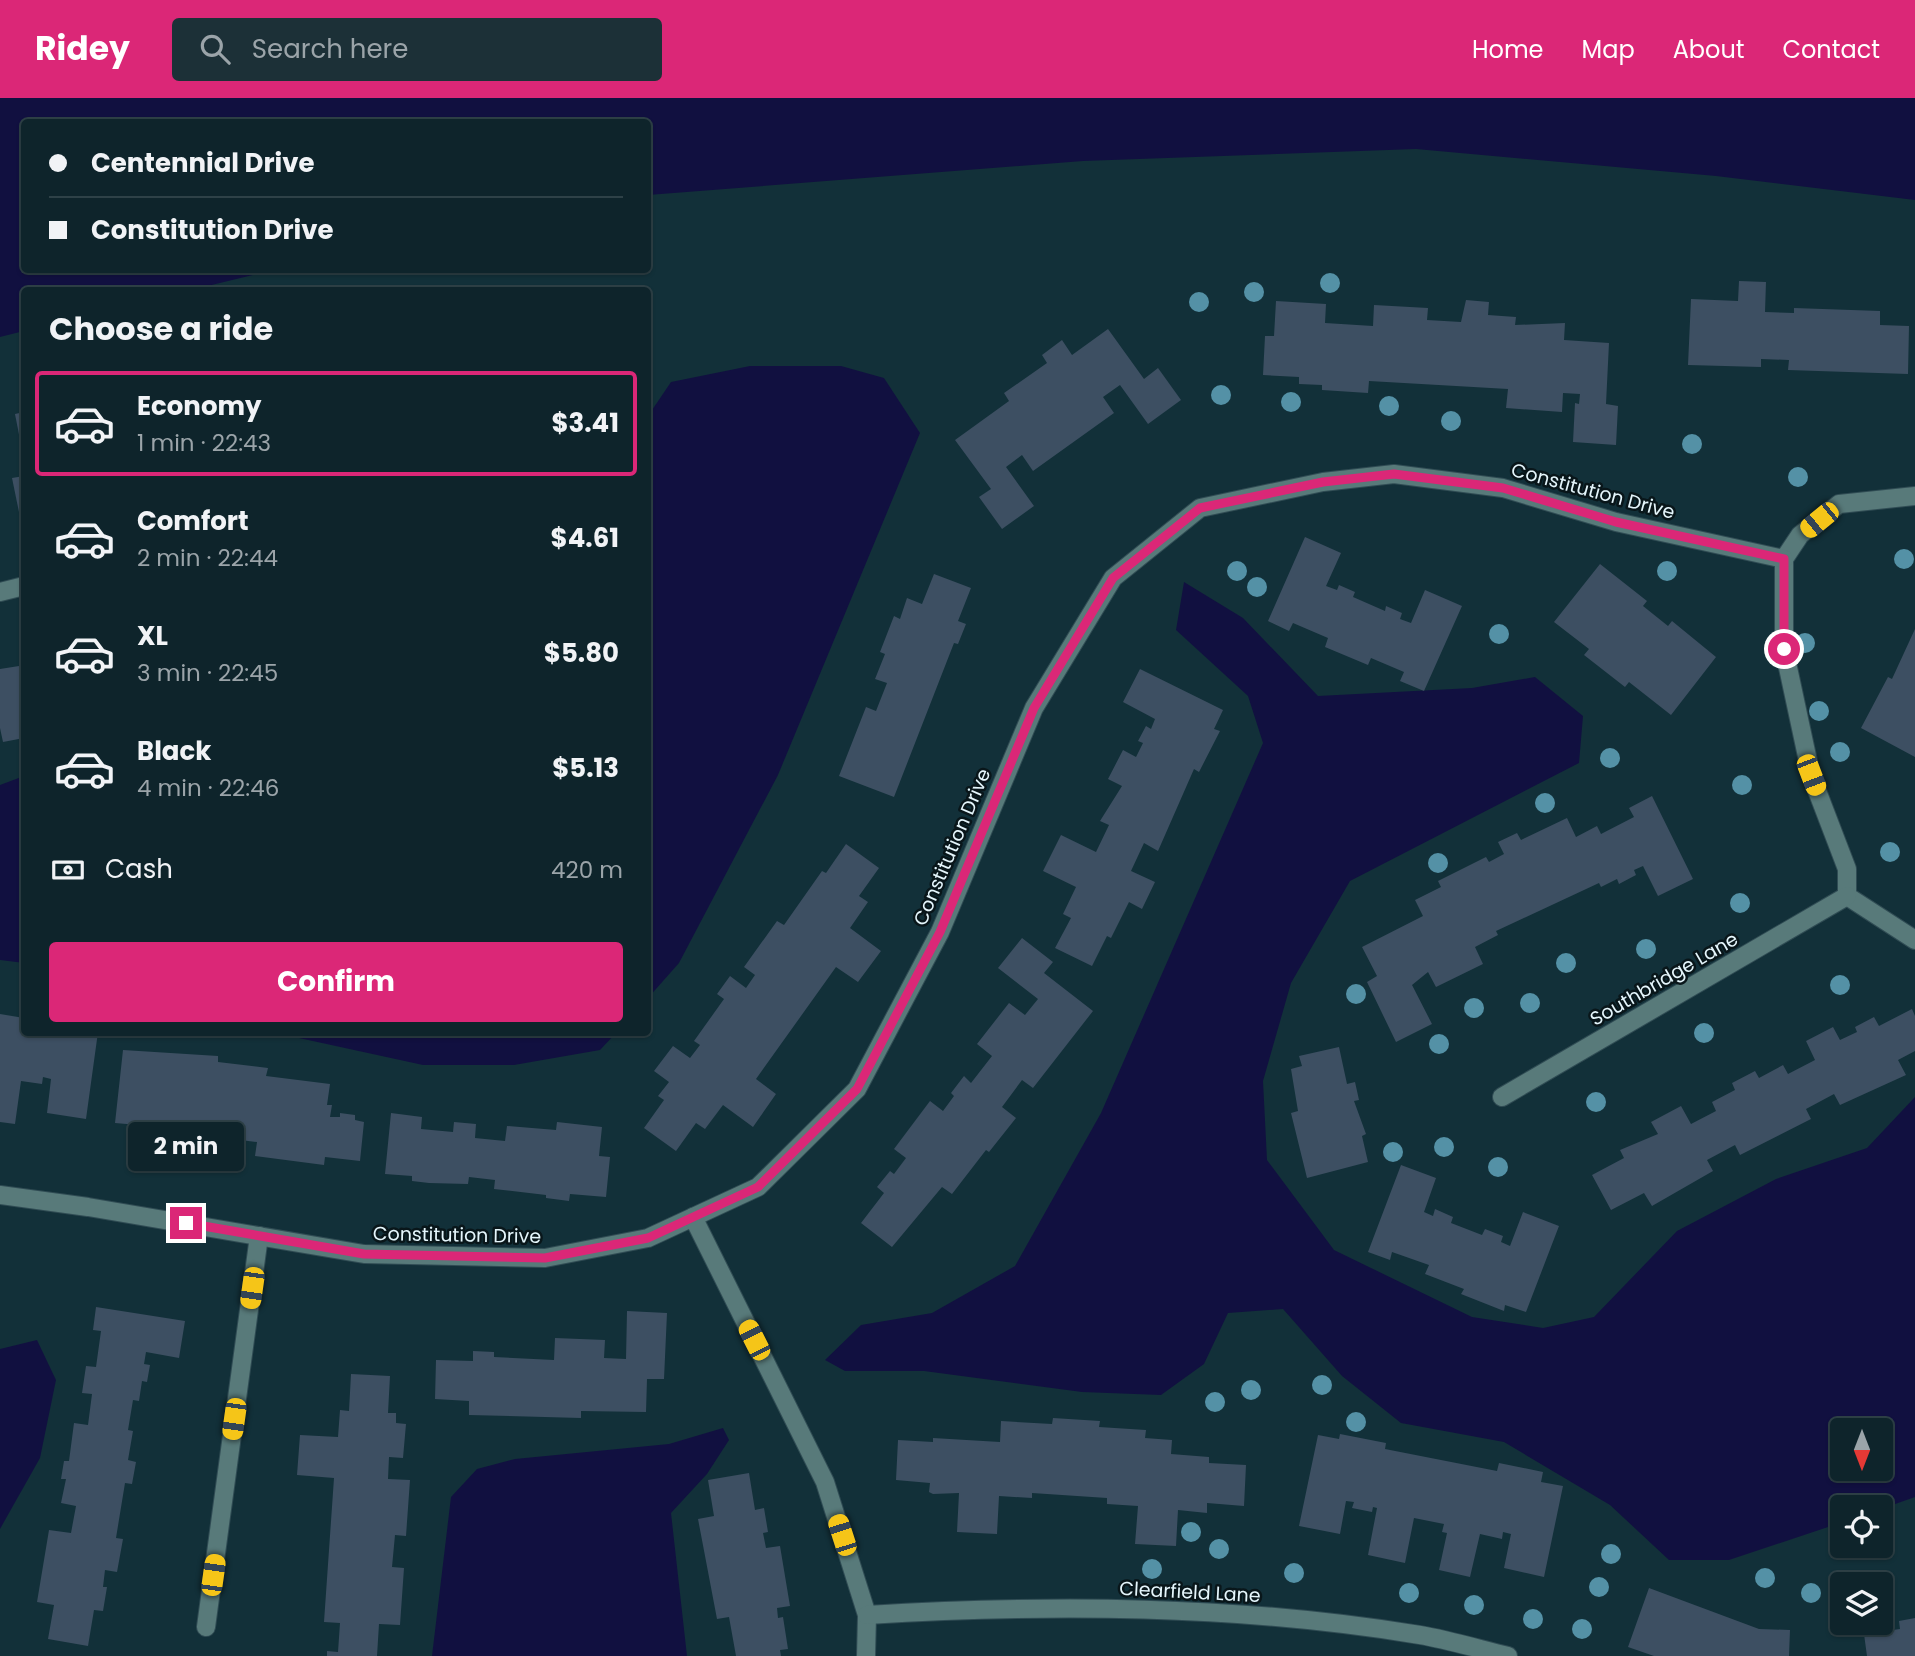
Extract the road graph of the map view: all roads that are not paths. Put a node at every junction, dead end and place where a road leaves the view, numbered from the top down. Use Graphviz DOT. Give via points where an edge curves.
graph roads {
  1 [pos="1915,496"];
  2 [pos="1784,559"];
  3 [pos="21,587"];
  4 [pos="0,592"];
  5 [pos="1847,896"];
  6 [pos="1915,940"];
  7 [pos="1502,1097"];
  8 [pos="0,1195"];
  9 [pos="693,1217"];
  10 [pos="259,1236"];
  11 [pos="867,1615"];
  12 [pos="206,1627"];
  13 [pos="866,1656"];
  14 [pos="1508,1656"];
  1 -- 2 [label="street" via="1839,504 1800,535"];
  2 -- 5 [label="street" via="1784,649 1811,775 1847,869"];
  2 -- 9 [label="street, Constitution Drive" via="1616,522 1503,488 1394,474 1323,482 1200,508 1113,578 1034,708 940,932 857,1089 758,1187"];
  3 -- 4 [label="street"];
  5 -- 6 [label="street"];
  5 -- 7 [label="street, Southbridge Lane"];
  8 -- 10 [label="street, Constitution Drive"];
  9 -- 10 [label="street, Constitution Drive" via="648,1238 545,1258 364,1254"];
  9 -- 11 [label="street" via="825,1482"];
  10 -- 12 [label="street"];
  11 -- 13 [label="street"];
  11 -- 14 [label="street, Clearfield Lane" via="996,1607 1276,1617 1422,1635"];
}
